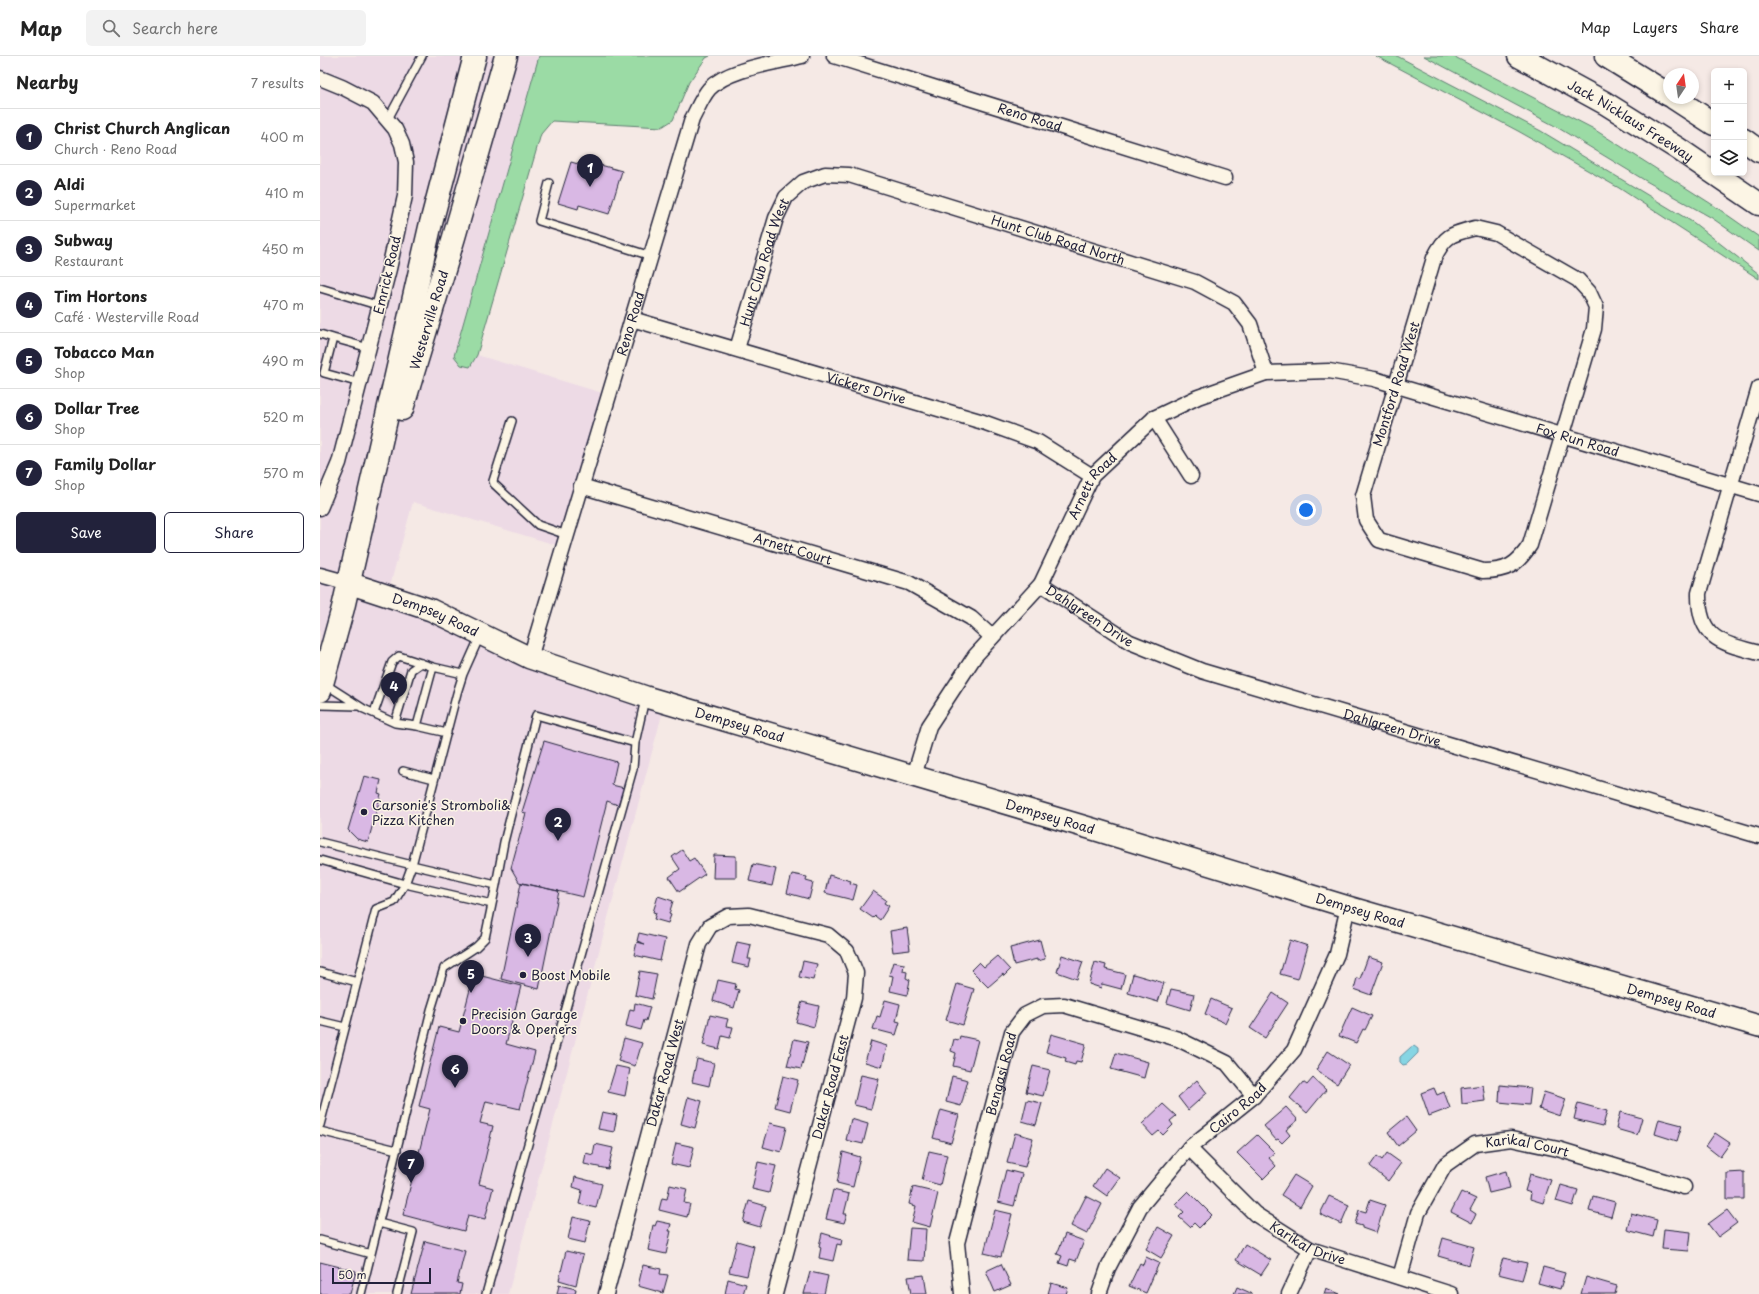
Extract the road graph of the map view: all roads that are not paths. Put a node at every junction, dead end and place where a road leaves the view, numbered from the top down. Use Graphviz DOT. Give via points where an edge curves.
graph roads {
  1 [pos="422,56"];
  2 [pos="475,56"];
  3 [pos="506,56"];
  4 [pos="802,56"];
  5 [pos="834,56"];
  6 [pos="1520,56"];
  7 [pos="1606,56"];
  8 [pos="1627,56"];
  9 [pos="320,78"];
  10 [pos="1663,82"];
  11 [pos="1663,91"];
  12 [pos="1683,104"];
  13 [pos="1693,104"];
  14 [pos="1711,117"];
  15 [pos="388,119"];
  16 [pos="1711,122"];
  17 [pos="1747,144"];
  18 [pos="1759,152"];
  19 [pos="1225,178"];
  20 [pos="549,182"];
  21 [pos="803,182"];
  22 [pos="1759,204"];
  23 [pos="651,256"];
  24 [pos="320,288"];
  25 [pos="380,306"];
  26 [pos="632,319"];
  27 [pos="320,334"];
  28 [pos="333,338"];
  29 [pos="369,348"];
  30 [pos="737,349"];
  31 [pos="322,372"];
  32 [pos="1266,373"];
  33 [pos="360,383"];
  34 [pos="1395,385"];
  35 [pos="1759,388"];
  36 [pos="1154,418"];
  37 [pos="512,421"];
  38 [pos="1562,436"];
  39 [pos="1092,476"];
  40 [pos="1191,476"];
  41 [pos="1730,485"];
  42 [pos="581,486"];
  43 [pos="1759,494"];
  44 [pos="320,508"];
  45 [pos="567,535"];
  46 [pos="320,575"];
  47 [pos="349,583"];
  48 [pos="1041,584"];
  49 [pos="481,634"];
  50 [pos="992,637"];
  51 [pos="1759,653"];
  52 [pos="530,658"];
  53 [pos="421,664"];
  54 [pos="433,667"];
  55 [pos="463,674"];
  56 [pos="321,685"];
  57 [pos="646,697"];
  58 [pos="320,705"];
  59 [pos="358,706"];
  60 [pos="374,713"];
  61 [pos="395,723"];
  62 [pos="417,726"];
  63 [pos="447,733"];
  64 [pos="635,743"];
  65 [pos="403,771"];
  66 [pos="914,776"];
  67 [pos="434,780"];
  68 [pos="1759,836"];
  69 [pos="320,842"];
  70 [pos="320,860"];
  71 [pos="412,865"];
  72 [pos="405,884"];
  73 [pos="496,885"];
  74 [pos="492,904"];
  75 [pos="1348,907"];
  76 [pos="781,924"];
  77 [pos="320,972"];
  78 [pos="357,982"];
  79 [pos="320,1021"];
  80 [pos="1759,1026"];
  81 [pos="345,1027"];
  82 [pos="320,1089"];
  83 [pos="328,1092"];
  84 [pos="1254,1096"];
  85 [pos="320,1125"];
  86 [pos="320,1131"];
  87 [pos="1189,1148"];
  88 [pos="397,1150"];
  89 [pos="1684,1187"];
  90 [pos="379,1223"];
  91 [pos="320,1240"];
  92 [pos="1310,1249"];
  93 [pos="372,1254"];
  94 [pos="1400,1277"];
  95 [pos="361,1294"];
  96 [pos="397,1294"];
  97 [pos="486,1294"];
  98 [pos="606,1294"];
  99 [pos="775,1294"];
  100 [pos="962,1294"];
  101 [pos="1100,1294"];
  102 [pos="1289,1294"];
  103 [pos="1451,1294"];
  1 -- 15 [label="lane"];
  2 -- 47 [label="main road, Westerville Road" via="430,227"];
  3 -- 47 [label="main road, Westerville Road"];
  4 -- 23 [label="street, Reno Road" via="733,74 719,80 708,90 692,119"];
  5 -- 19 [label="street, Reno Road"];
  6 -- 22 [label="main road, Jack Nicklaus Freeway" via="1605,103"];
  7 -- 11 [label="main road"];
  8 -- 10 [label="main road"];
  9 -- 15 [label="street, Emrick Road" via="372,103"];
  12 -- 16 [label="main road"];
  13 -- 14 [label="main road"];
  15 -- 25 [label="street, Emrick Road" via="402,144 406,162 405,196"];
  17 -- 18 [label="main road"];
  20 -- 23 [label="lane" via="539,221"];
  21 -- 30 [label="street, Hunt Club Road West" via="786,197 776,218"];
  21 -- 32 [label="street, Hunt Club Road North" via="825,174 849,175 1195,282 1234,303 1250,324"];
  23 -- 26 [label="street, Reno Road"];
  24 -- 25 [label="lane"];
  25 -- 29 [label="street, Emrick Road"];
  26 -- 30 [label="street, Vickers Drive"];
  26 -- 42 [label="street, Reno Road"];
  27 -- 28 [label="lane"];
  28 -- 29 [label="lane"];
  28 -- 31 [label="lane"];
  29 -- 33 [label="street, Emrick Road"];
  30 -- 39 [label="street, Vickers Drive" via="983,422 1038,442"];
  31 -- 33 [label="lane"];
  32 -- 34 [label="street, Arnett Road" via="1329,371"];
  32 -- 36 [label="street, Arnett Road" via="1198,397"];
  33 -- 44 [label="street, Emrick Road" via="339,463"];
  34 -- 38 [label="street, Fox Run Road"];
  34 -- 38 [label="street, Montford Road West" via="1363,496 1366,520 1379,540 1483,571 1498,571 1511,566 1522,557 1530,545"];
  34 -- 38 [label="street, Montford Road West" via="1434,258 1441,243 1455,233 1475,228 1496,233 1578,280 1589,292 1596,307 1594,328"];
  35 -- 41 [label="street"];
  36 -- 39 [label="street, Arnett Road"];
  36 -- 40 [label="street"];
  37 -- 45 [label="lane" via="494,484 538,526"];
  38 -- 41 [label="street, Fox Run Road"];
  39 -- 48 [label="street, Arnett Road"];
  41 -- 43 [label="street, Fox Run Road"];
  41 -- 51 [label="street" via="1698,593 1698,609 1703,624 1712,636 1725,644"];
  42 -- 45 [label="street, Reno Road"];
  42 -- 50 [label="street, Arnett Court" via="909,583 971,618"];
  45 -- 52 [label="street, Reno Road"];
  46 -- 47 [label="street"];
  47 -- 49 [label="main road, Dempsey Road" via="431,610"];
  47 -- 56 [label="main road, Westerville Road"];
  48 -- 50 [label="street, Arnett Road"];
  48 -- 68 [label="street, Dahlgreen Drive" via="1130,642 1202,670"];
  49 -- 52 [label="main road, Dempsey Road"];
  49 -- 55 [label="lane"];
  50 -- 66 [label="street, Arnett Road" via="974,656 929,726"];
  52 -- 57 [label="main road, Dempsey Road"];
  53 -- 54 [label="lane"];
  53 -- 60 [label="lane" via="399,656 392,662"];
  53 -- 61 [label="lane" via="411,670"];
  54 -- 55 [label="lane"];
  54 -- 62 [label="lane"];
  55 -- 63 [label="lane"];
  56 -- 59 [label="lane"];
  57 -- 64 [label="lane"];
  57 -- 66 [label="main road, Dempsey Road"];
  58 -- 59 [label="lane"];
  59 -- 60 [label="lane"];
  60 -- 61 [label="lane"];
  61 -- 62 [label="lane"];
  62 -- 63 [label="lane"];
  63 -- 67 [label="lane"];
  64 -- 73 [label="lane" via="536,715 504,842"];
  64 -- 97 [label="lane" via="633,769"];
  65 -- 67 [label="lane"];
  66 -- 75 [label="main road, Dempsey Road"];
  67 -- 71 [label="lane"];
  69 -- 71 [label="lane"];
  70 -- 72 [label="lane"];
  71 -- 72 [label="lane"];
  71 -- 73 [label="lane"];
  72 -- 74 [label="lane"];
  72 -- 78 [label="lane" via="394,902 376,909"];
  73 -- 74 [label="lane"];
  74 -- 88 [label="lane" via="485,938 444,968 431,1010"];
  75 -- 80 [label="main road, Dempsey Road"];
  75 -- 84 [label="street, Cairo Road" via="1337,954 1294,1050"];
  76 -- 98 [label="street, Dakar Road West" via="749,915 728,916 710,926 699,944"];
  76 -- 99 [label="street, Dakar Road East" via="828,935 847,951 856,973 854,998"];
  77 -- 78 [label="lane"];
  78 -- 81 [label="lane"];
  79 -- 81 [label="lane"];
  81 -- 83 [label="lane"];
  82 -- 83 [label="lane"];
  83 -- 85 [label="lane"];
  84 -- 87 [label="street, Cairo Road"];
  84 -- 100 [label="street, Bangasi Road" via="1227,1063 1178,1039 1064,1005 1043,1006 1024,1015 1012,1032 956,1243"];
  86 -- 88 [label="lane"];
  87 -- 92 [label="street, Karikal Drive" via="1255,1214"];
  87 -- 101 [label="street, Cairo Road" via="1140,1207 1108,1268"];
  88 -- 90 [label="lane"];
  89 -- 94 [label="street, Karikal Court" via="1558,1149 1511,1139 1475,1144 1445,1165 1418,1213"];
  90 -- 93 [label="lane"];
  90 -- 96 [label="lane" via="413,1232"];
  91 -- 93 [label="lane"];
  92 -- 94 [label="street, Karikal Drive"];
  92 -- 102 [label="street"];
  93 -- 95 [label="lane"];
  94 -- 103 [label="street, Karikal Drive"];
}
